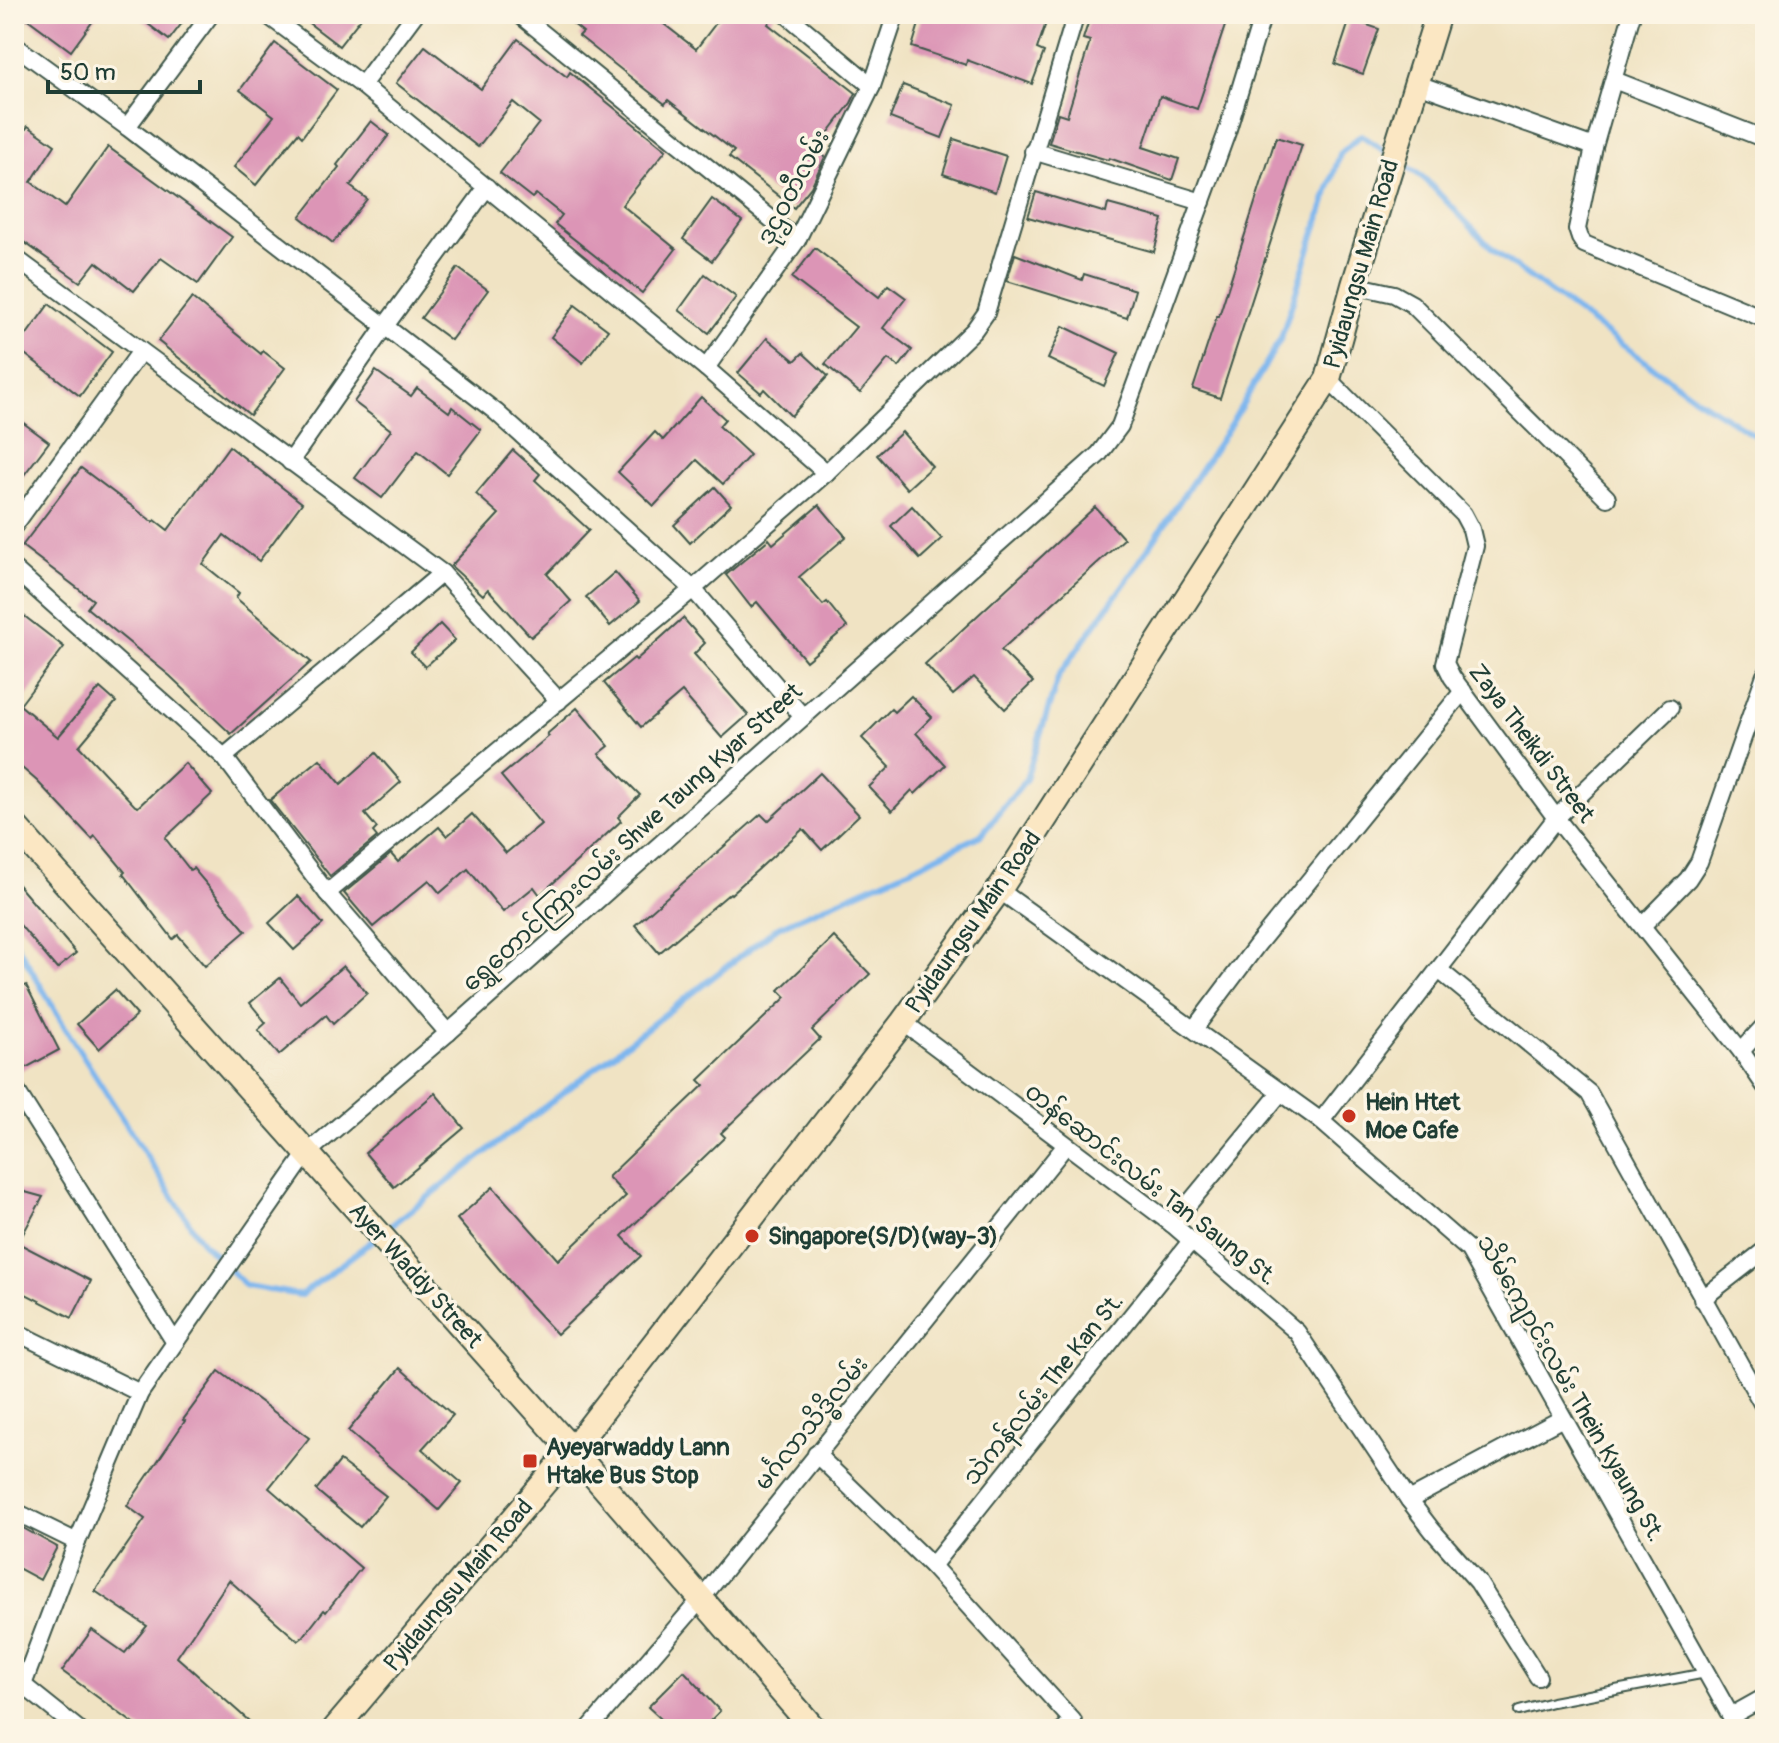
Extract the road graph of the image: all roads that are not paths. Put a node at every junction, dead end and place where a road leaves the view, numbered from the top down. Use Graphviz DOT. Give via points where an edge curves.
graph roads {
  1 [pos="211,14"];
  2 [pos="266,14"];
  3 [pos="415,14"];
  4 [pos="519,14"];
  5 [pos="786,14"];
  6 [pos="896,14"];
  7 [pos="1076,14"];
  8 [pos="1263,14"];
  9 [pos="1438,14"];
  10 [pos="1632,14"];
  11 [pos="14,45"];
  12 [pos="1614,80"];
  13 [pos="1415,83"];
  14 [pos="362,85"];
  15 [pos="872,86"];
  16 [pos="127,127"];
  17 [pos="1765,139"];
  18 [pos="1594,147"];
  19 [pos="1033,151"];
  20 [pos="487,187"];
  21 [pos="1202,202"];
  22 [pos="797,240"];
  23 [pos="14,257"];
  24 [pos="1354,285"];
  25 [pos="1765,319"];
  26 [pos="385,326"];
  27 [pos="141,351"];
  28 [pos="706,368"];
  29 [pos="1328,379"];
  30 [pos="290,462"];
  31 [pos="826,473"];
  32 [pos="1607,498"];
  33 [pos="14,526"];
  34 [pos="14,569"];
  35 [pos="442,573"];
  36 [pos="693,589"];
  37 [pos="1765,675"];
  38 [pos="1463,691"];
  39 [pos="559,701"];
  40 [pos="1670,708"];
  41 [pos="803,717"];
  42 [pos="224,757"];
  43 [pos="1556,818"];
  44 [pos="14,825"];
  45 [pos="999,890"];
  46 [pos="327,893"];
  47 [pos="1643,925"];
  48 [pos="1439,970"];
  49 [pos="903,1022"];
  50 [pos="1765,1025"];
  51 [pos="1194,1029"];
  52 [pos="448,1033"];
  53 [pos="1741,1051"];
  54 [pos="1765,1086"];
  55 [pos="14,1087"];
  56 [pos="1281,1092"];
  57 [pos="1321,1121"];
  58 [pos="1066,1145"];
  59 [pos="307,1153"];
  60 [pos="1172,1224"];
  61 [pos="1191,1241"];
  62 [pos="1765,1250"];
  63 [pos="1702,1299"];
  64 [pos="14,1331"];
  65 [pos="174,1341"];
  66 [pos="140,1393"];
  67 [pos="1765,1409"];
  68 [pos="1563,1418"];
  69 [pos="572,1450"];
  70 [pos="816,1454"];
  71 [pos="1409,1500"];
  72 [pos="14,1511"];
  73 [pos="77,1542"];
  74 [pos="932,1566"];
  75 [pos="701,1599"];
  76 [pos="1706,1673"];
  77 [pos="1538,1677"];
  78 [pos="17,1687"];
  79 [pos="1765,1697"];
  80 [pos="1519,1711"];
  81 [pos="1734,1723"];
  82 [pos="78,1729"];
  83 [pos="335,1729"];
  84 [pos="589,1729"];
  85 [pos="814,1729"];
  86 [pos="1064,1729"];
  1 -- 16 [label="street"];
  2 -- 14 [label="street"];
  3 -- 14 [label="street"];
  4 -- 22 [label="street"];
  5 -- 15 [label="street"];
  6 -- 15 [label="street, ဒုဌဝတီလမ်း"];
  7 -- 19 [label="street"];
  8 -- 21 [label="street, ရွှေတောင်ကြားလမ်း Shwe Taung Kyar Street"];
  9 -- 13 [label="main road, Pyidaungsu Main Road"];
  10 -- 12 [label="street"];
  11 -- 16 [label="street"];
  12 -- 17 [label="street"];
  12 -- 18 [label="street"];
  13 -- 18 [label="street"];
  13 -- 24 [label="main road, Pyidaungsu Main Road"];
  14 -- 20 [label="street"];
  15 -- 22 [label="street, ဒုဌဝတီလမ်း"];
  16 -- 26 [label="street"];
  18 -- 25 [label="street" via="1577,229 1584,244"];
  19 -- 21 [label="street"];
  19 -- 31 [label="street" via="986,313"];
  20 -- 26 [label="street"];
  20 -- 28 [label="street"];
  21 -- 41 [label="street, ရွှေတောင်ကြားလမ်း Shwe Taung Kyar Street" via="1120,426 1099,454"];
  22 -- 28 [label="street, ဒုဌဝတီလမ်း"];
  23 -- 27 [label="street"];
  24 -- 29 [label="main road, Pyidaungsu Main Road"];
  24 -- 32 [label="street" via="1412,304"];
  26 -- 30 [label="street"];
  26 -- 36 [label="street" via="496,412"];
  27 -- 30 [label="street"];
  27 -- 33 [label="street"];
  28 -- 31 [label="street"];
  29 -- 38 [label="street, Zaya Theikdi Street" via="1463,514 1471,529 1475,546 1445,663"];
  29 -- 45 [label="main road, Pyidaungsu Main Road"];
  30 -- 35 [label="street"];
  31 -- 36 [label="street"];
  34 -- 42 [label="street"];
  35 -- 39 [label="street"];
  35 -- 42 [label="street"];
  36 -- 39 [label="street"];
  36 -- 41 [label="street"];
  37 -- 47 [label="street" via="1699,862"];
  38 -- 43 [label="street, Zaya Theikdi Street"];
  38 -- 51 [label="street"];
  39 -- 46 [label="street"];
  40 -- 43 [label="street"];
  41 -- 52 [label="street, ရွှေတောင်ကြားလမ်း Shwe Taung Kyar Street"];
  42 -- 46 [label="street"];
  43 -- 47 [label="street, Zaya Theikdi Street"];
  43 -- 48 [label="street"];
  44 -- 59 [label="main road, Ayer Waddy Street"];
  45 -- 49 [label="main road, Pyidaungsu Main Road"];
  45 -- 51 [label="street, သိမ်ကျောင်းလမ်း Thein Kyaung St."];
  46 -- 52 [label="street"];
  47 -- 53 [label="street, Zaya Theikdi Street"];
  48 -- 57 [label="street"];
  48 -- 63 [label="street" via="1589,1093"];
  49 -- 58 [label="street, တန်ဆောင်းလမ်း Tan Saung St."];
  49 -- 69 [label="main road, Pyidaungsu Main Road"];
  50 -- 53 [label="street"];
  51 -- 56 [label="street, သိမ်ကျောင်းလမ်း Thein Kyaung St."];
  52 -- 59 [label="street, ရွှေတောင်ကြားလမ်း Shwe Taung Kyar Street"];
  53 -- 54 [label="street, Zaya Theikdi Street"];
  55 -- 65 [label="street"];
  56 -- 57 [label="street, သိမ်ကျောင်းလမ်း Thein Kyaung St."];
  56 -- 60 [label="street"];
  57 -- 68 [label="street, သိမ်ကျောင်းလမ်း Thein Kyaung St." via="1469,1250"];
  58 -- 60 [label="street, တန်ဆောင်းလမ်း Tan Saung St."];
  58 -- 70 [label="street, မင်္ဂလာသိဒ္ဓိလမ်း"];
  59 -- 65 [label="street, ရွှေတောင်ကြားလမ်း Shwe Taung Kyar Street"];
  59 -- 69 [label="main road, Ayer Waddy Street"];
  60 -- 61 [label="street, တန်ဆောင်းလမ်း Tan Saung St."];
  61 -- 71 [label="street, တန်ဆောင်းလမ်း Tan Saung St." via="1297,1332"];
  61 -- 74 [label="street, သဲကန်လမ်း The Kan St."];
  62 -- 63 [label="street"];
  63 -- 67 [label="street"];
  64 -- 66 [label="street"];
  65 -- 66 [label="street, ရွှေတောင်ကြားလမ်း Shwe Taung Kyar Street"];
  66 -- 73 [label="street, ရွှေတောင်ကြားလမ်း Shwe Taung Kyar Street"];
  68 -- 71 [label="street"];
  68 -- 76 [label="street, သိမ်ကျောင်းလမ်း Thein Kyaung St."];
  69 -- 75 [label="main road, Ayer Waddy Street"];
  69 -- 83 [label="main road, Pyidaungsu Main Road"];
  70 -- 74 [label="street"];
  70 -- 75 [label="street, မင်္ဂလာသိဒ္ဓိလမ်း"];
  71 -- 77 [label="street, တန်ဆောင်းလမ်း Tan Saung St." via="1478,1582"];
  72 -- 73 [label="street"];
  73 -- 78 [label="street, ရွှေတောင်ကြားလမ်း Shwe Taung Kyar Street"];
  74 -- 86 [label="street" via="1073,1721"];
  75 -- 84 [label="street, မင်္ဂလာသိဒ္ဓိလမ်း"];
  75 -- 85 [label="main road, Ayer Waddy Street"];
  76 -- 80 [label="lane"];
  76 -- 81 [label="street, သိမ်ကျောင်းလမ်း Thein Kyaung St."];
  78 -- 82 [label="street"];
  79 -- 81 [label="street"];
}
